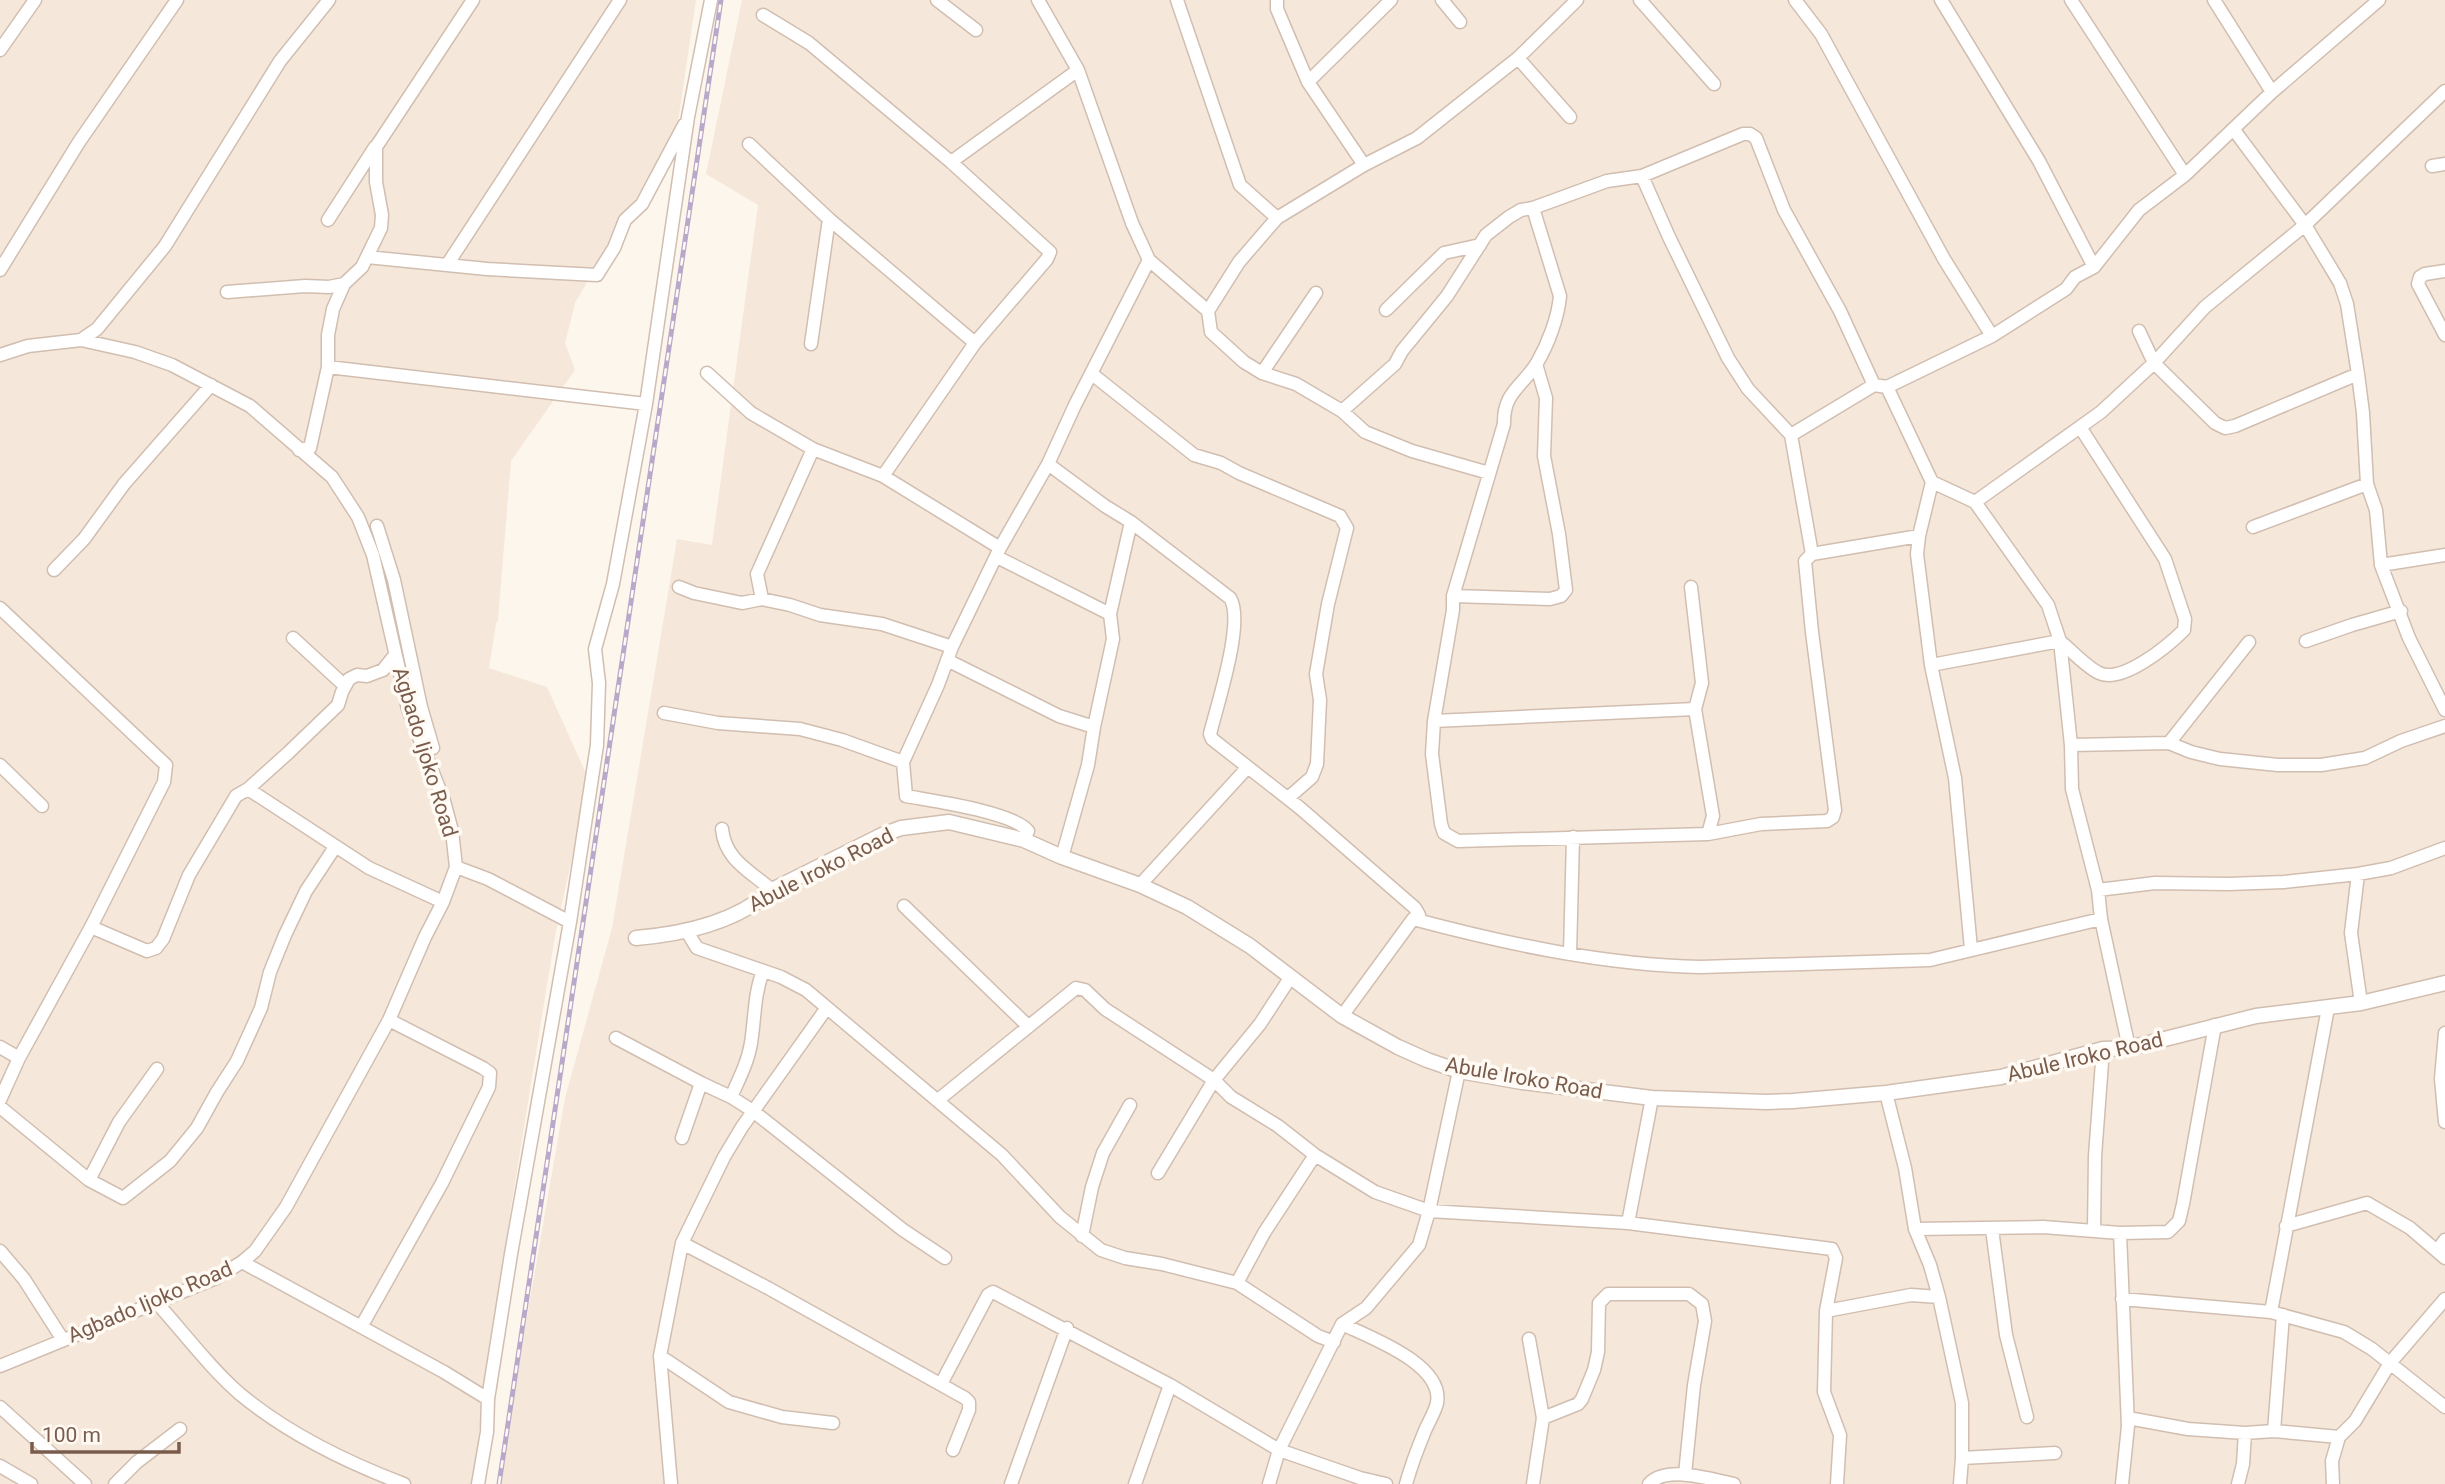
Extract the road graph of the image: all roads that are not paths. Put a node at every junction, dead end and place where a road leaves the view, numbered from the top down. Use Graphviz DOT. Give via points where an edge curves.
graph roads {
  1 [pos="35,0"];
  2 [pos="177,0"];
  3 [pos="329,0"];
  4 [pos="472,0"];
  5 [pos="621,0"];
  6 [pos="710,0"];
  7 [pos="937,0"];
  8 [pos="1038,0"];
  9 [pos="1177,0"];
  10 [pos="1277,0"];
  11 [pos="1391,0"];
  12 [pos="1442,0"];
  13 [pos="1577,0"];
  14 [pos="1640,0"];
  15 [pos="1795,0"];
  16 [pos="1941,0"];
  17 [pos="2071,0"];
  18 [pos="2214,0"];
  19 [pos="2379,0"];
  20 [pos="763,15"];
  21 [pos="1461,22"];
  22 [pos="976,30"];
  23 [pos="0,50"];
  24 [pos="1518,58"];
  25 [pos="1078,70"];
  26 [pos="1308,82"];
  27 [pos="1714,84"];
  28 [pos="2445,91"];
  29 [pos="2272,92"];
  30 [pos="688,117"];
  31 [pos="1570,117"];
  32 [pos="2234,130"];
  33 [pos="749,144"];
  34 [pos="376,146"];
  35 [pos="951,162"];
  36 [pos="1364,165"];
  37 [pos="2185,175"];
  38 [pos="1642,176"];
  39 [pos="1533,208"];
  40 [pos="1277,218"];
  41 [pos="829,219"];
  42 [pos="328,220"];
  43 [pos="2305,225"];
  44 [pos="1480,245"];
  45 [pos="367,257"];
  46 [pos="1149,260"];
  47 [pos="447,265"];
  48 [pos="2094,267"];
  49 [pos="0,270"];
  50 [pos="2445,271"];
  51 [pos="344,284"];
  52 [pos="226,292"];
  53 [pos="1316,293"];
  54 [pos="1385,310"];
  55 [pos="1208,311"];
  56 [pos="2139,331"];
  57 [pos="2445,335"];
  58 [pos="1992,336"];
  59 [pos="81,340"];
  60 [pos="975,343"];
  61 [pos="811,344"];
  62 [pos="0,355"];
  63 [pos="2154,363"];
  64 [pos="1536,364"];
  65 [pos="328,367"];
  66 [pos="707,373"];
  67 [pos="1262,373"];
  68 [pos="1092,374"];
  69 [pos="2358,374"];
  70 [pos="211,386"];
  71 [pos="1881,386"];
  72 [pos="646,404"];
  73 [pos="1342,411"];
  74 [pos="2080,427"];
  75 [pos="1791,435"];
  76 [pos="813,449"];
  77 [pos="299,450"];
  78 [pos="1048,464"];
  79 [pos="1489,473"];
  80 [pos="883,476"];
  81 [pos="1932,482"];
  82 [pos="2367,484"];
  83 [pos="1975,502"];
  84 [pos="1131,522"];
  85 [pos="377,526"];
  86 [pos="2253,527"];
  87 [pos="1919,536"];
  88 [pos="998,552"];
  89 [pos="1812,554"];
  90 [pos="2445,555"];
  91 [pos="2381,565"];
  92 [pos="54,570"];
  93 [pos="679,587"];
  94 [pos="1691,587"];
  95 [pos="1453,596"];
  96 [pos="762,599"];
  97 [pos="0,608"];
  98 [pos="2401,611"];
  99 [pos="1110,614"];
  100 [pos="293,638"];
  101 [pos="2060,641"];
  102 [pos="2306,641"];
  103 [pos="2249,642"];
  104 [pos="952,647"];
  105 [pos="395,655"];
  106 [pos="947,660"];
  107 [pos="1931,665"];
  108 [pos="345,686"];
  109 [pos="1695,709"];
  110 [pos="2445,710"];
  111 [pos="664,713"];
  112 [pos="1434,721"];
  113 [pos="2445,726"];
  114 [pos="1094,727"];
  115 [pos="2169,743"];
  116 [pos="2071,746"];
  117 [pos="433,748"];
  118 [pos="903,761"];
  119 [pos="0,765"];
  120 [pos="1247,768"];
  121 [pos="247,789"];
  122 [pos="1288,798"];
  123 [pos="42,806"];
  124 [pos="722,829"];
  125 [pos="1708,834"];
  126 [pos="1573,836"];
  127 [pos="1024,840"];
  128 [pos="335,847"];
  129 [pos="2445,848"];
  130 [pos="1062,857"];
  131 [pos="456,867"];
  132 [pos="2358,874"];
  133 [pos="1140,885"];
  134 [pos="772,890"];
  135 [pos="2098,890"];
  136 [pos="443,902"];
  137 [pos="904,906"];
  138 [pos="1413,919"];
  139 [pos="2101,919"];
  140 [pos="570,922"];
  141 [pos="91,927"];
  142 [pos="686,930"];
  143 [pos="636,938"];
  144 [pos="1970,949"];
  145 [pos="1570,954"];
  146 [pos="763,971"];
  147 [pos="1290,978"];
  148 [pos="2445,983"];
  149 [pos="2361,1003"];
  150 [pos="2328,1007"];
  151 [pos="826,1009"];
  152 [pos="1342,1016"];
  153 [pos="389,1020"];
  154 [pos="2215,1025"];
  155 [pos="1028,1026"];
  156 [pos="2445,1033"];
  157 [pos="615,1038"];
  158 [pos="0,1047"];
  159 [pos="2129,1048"];
  160 [pos="2103,1049"];
  161 [pos="19,1058"];
  162 [pos="157,1069"];
  163 [pos="1459,1071"];
  164 [pos="1214,1080"];
  165 [pos="701,1083"];
  166 [pos="1886,1093"];
  167 [pos="731,1097"];
  168 [pos="1652,1098"];
  169 [pos="0,1100"];
  170 [pos="937,1100"];
  171 [pos="1130,1105"];
  172 [pos="0,1107"];
  173 [pos="753,1111"];
  174 [pos="2445,1122"];
  175 [pos="682,1138"];
  176 [pos="1315,1154"];
  177 [pos="1158,1173"];
  178 [pos="89,1180"];
  179 [pos="1430,1211"];
  180 [pos="1628,1223"];
  181 [pos="2286,1226"];
  182 [pos="1915,1229"];
  183 [pos="1992,1229"];
  184 [pos="2094,1231"];
  185 [pos="2120,1233"];
  186 [pos="1083,1236"];
  187 [pos="2445,1240"];
  188 [pos="682,1243"];
  189 [pos="0,1251"];
  190 [pos="2441,1255"];
  191 [pos="945,1258"];
  192 [pos="242,1262"];
  193 [pos="1237,1283"];
  194 [pos="1939,1297"];
  195 [pos="2122,1299"];
  196 [pos="2445,1299"];
  197 [pos="157,1303"];
  198 [pos="1826,1311"];
  199 [pos="2277,1314"];
  200 [pos="1342,1324"];
  201 [pos="361,1327"];
  202 [pos="1066,1328"];
  203 [pos="1530,1339"];
  204 [pos="63,1340"];
  205 [pos="1334,1342"];
  206 [pos="660,1356"];
  207 [pos="2390,1363"];
  208 [pos="0,1366"];
  209 [pos="941,1384"];
  210 [pos="1170,1385"];
  211 [pos="488,1399"];
  212 [pos="0,1407"];
  213 [pos="2445,1407"];
  214 [pos="2027,1417"];
  215 [pos="1543,1418"];
  216 [pos="2128,1418"];
  217 [pos="833,1423"];
  218 [pos="180,1429"];
  219 [pos="2274,1431"];
  220 [pos="2245,1433"];
  221 [pos="2339,1437"];
  222 [pos="953,1450"];
  223 [pos="1279,1450"];
  224 [pos="2055,1453"];
  225 [pos="1962,1458"];
  226 [pos="0,1466"];
  227 [pos="1685,1474"];
  228 [pos="31,1484"];
  229 [pos="85,1484"];
  230 [pos="115,1484"];
  231 [pos="404,1484"];
  232 [pos="478,1484"];
  233 [pos="671,1484"];
  234 [pos="1011,1484"];
  235 [pos="1135,1484"];
  236 [pos="1269,1484"];
  237 [pos="1386,1484"];
  238 [pos="1406,1484"];
  239 [pos="1533,1484"];
  240 [pos="1649,1484"];
  241 [pos="1734,1484"];
  242 [pos="1837,1484"];
  243 [pos="1960,1484"];
  244 [pos="2122,1484"];
  245 [pos="2238,1484"];
  246 [pos="2333,1484"];
  1 -- 23 [label="street"];
  2 -- 49 [label="street" via="79,142"];
  3 -- 59 [label="street" via="280,61 165,246 97,329"];
  4 -- 34 [label="street"];
  5 -- 47 [label="street"];
  6 -- 30 [label="street"];
  7 -- 22 [label="street"];
  8 -- 25 [label="street"];
  9 -- 40 [label="street" via="1240,186"];
  10 -- 26 [label="street"];
  11 -- 26 [label="street"];
  12 -- 21 [label="street"];
  13 -- 24 [label="street"];
  14 -- 27 [label="street"];
  15 -- 58 [label="street" via="1821,34 1944,259"];
  16 -- 48 [label="street" via="2039,161"];
  17 -- 37 [label="street"];
  18 -- 29 [label="street"];
  19 -- 29 [label="street"];
  20 -- 35 [label="street" via="809,43"];
  24 -- 31 [label="street"];
  24 -- 36 [label="street" via="1417,138"];
  25 -- 35 [label="street"];
  25 -- 46 [label="street"];
  26 -- 36 [label="street"];
  28 -- 43 [label="street"];
  29 -- 32 [label="street"];
  30 -- 47 [label="street" via="642,204 625,220 597,275"];
  30 -- 72 [label="street"];
  32 -- 37 [label="street"];
  32 -- 43 [label="street"];
  33 -- 41 [label="street"];
  34 -- 42 [label="street"];
  34 -- 45 [label="street" via="381,228"];
  35 -- 60 [label="street" via="1050,252"];
  36 -- 40 [label="street"];
  37 -- 48 [label="street" via="2139,210"];
  38 -- 39 [label="street" via="1607,181"];
  38 -- 71 [label="street" via="1743,134 1756,138 1784,210"];
  38 -- 75 [label="street" via="1728,358 1748,389"];
  39 -- 44 [label="street" via="1497,224"];
  39 -- 64 [label="street" via="1560,296"];
  40 -- 55 [label="street"];
  41 -- 60 [label="street"];
  41 -- 61 [label="street"];
  43 -- 63 [label="street" via="2205,307"];
  43 -- 69 [label="street" via="2340,283"];
  44 -- 54 [label="street" via="1444,253"];
  44 -- 73 [label="street" via="1395,364"];
  45 -- 47 [label="street"];
  45 -- 51 [label="street"];
  46 -- 55 [label="street"];
  46 -- 68 [label="street"];
  48 -- 58 [label="street"];
  50 -- 57 [label="street" via="2425,274 2418,284"];
  51 -- 52 [label="street"];
  51 -- 65 [label="street" via="333,309"];
  53 -- 67 [label="street"];
  55 -- 67 [label="street" via="1211,332"];
  56 -- 63 [label="street"];
  58 -- 71 [label="street"];
  59 -- 62 [label="street, Agbado Ijoko Road" via="28,346"];
  59 -- 70 [label="street, Agbado Ijoko Road" via="160,360"];
  60 -- 80 [label="street"];
  63 -- 69 [label="street" via="2225,428"];
  63 -- 74 [label="street"];
  64 -- 79 [label="street" via="1515,387 1504,412"];
  64 -- 95 [label="street" via="1546,398 1544,456 1566,590 1550,599"];
  65 -- 72 [label="street"];
  65 -- 77 [label="street" via="310,448"];
  66 -- 76 [label="street" via="751,413"];
  67 -- 73 [label="street" via="1296,384"];
  68 -- 78 [label="street"];
  68 -- 122 [label="street" via="1194,455 1345,520 1316,674 1320,699 1317,764"];
  69 -- 82 [label="street"];
  70 -- 77 [label="street, Agbado Ijoko Road" via="250,406"];
  70 -- 92 [label="street"];
  71 -- 75 [label="street"];
  71 -- 81 [label="street"];
  72 -- 140 [label="street" via="613,584 595,649 597,745"];
  73 -- 79 [label="street" via="1364,432 1399,447"];
  74 -- 83 [label="street"];
  74 -- 101 [label="street" via="2165,559 2185,619 2184,630 2113,676 2099,673"];
  75 -- 89 [label="street"];
  76 -- 80 [label="street"];
  76 -- 96 [label="street" via="757,574"];
  77 -- 105 [label="street, Agbado Ijoko Road" via="332,477 358,517 373,555"];
  78 -- 84 [label="street"];
  78 -- 88 [label="street"];
  79 -- 95 [label="street"];
  80 -- 88 [label="street"];
  81 -- 83 [label="street"];
  81 -- 87 [label="street"];
  82 -- 86 [label="street"];
  82 -- 91 [label="street" via="2376,510"];
  83 -- 101 [label="street" via="2048,606"];
  84 -- 99 [label="street"];
  84 -- 120 [label="street" via="1234,605 1231,654 1210,734"];
  85 -- 117 [label="street"];
  87 -- 89 [label="street"];
  87 -- 107 [label="street" via="1917,554"];
  88 -- 99 [label="street"];
  88 -- 104 [label="street"];
  89 -- 125 [label="street" via="1805,568 1833,817"];
  90 -- 91 [label="street"];
  91 -- 98 [label="street"];
  93 -- 96 [label="street" via="742,603"];
  94 -- 109 [label="street" via="1702,682"];
  95 -- 112 [label="street"];
  96 -- 104 [label="street" via="820,615 882,624"];
  97 -- 141 [label="street" via="166,765 164,782"];
  98 -- 102 [label="street"];
  98 -- 110 [label="street" via="2409,638"];
  99 -- 114 [label="street" via="1114,639"];
  100 -- 108 [label="street"];
  101 -- 107 [label="street"];
  101 -- 116 [label="street"];
  103 -- 115 [label="street"];
  104 -- 106 [label="street"];
  105 -- 108 [label="street" via="383,670 357,675"];
  105 -- 131 [label="street, Agbado Ijoko Road" via="408,709 444,802"];
  106 -- 114 [label="street" via="1059,716"];
  106 -- 118 [label="street"];
  107 -- 144 [label="street" via="1955,778"];
  108 -- 121 [label="street" via="338,705"];
  109 -- 112 [label="street"];
  109 -- 125 [label="street" via="1713,816"];
  111 -- 118 [label="street" via="718,723 800,729"];
  112 -- 126 [label="street" via="1433,754 1444,832 1458,841"];
  113 -- 115 [label="street" via="2365,758 2321,765 2220,759"];
  114 -- 130 [label="street"];
  115 -- 116 [label="street"];
  116 -- 135 [label="street" via="2072,789"];
  118 -- 127 [label="street" via="906,796 999,815 1022,824 1028,831"];
  119 -- 123 [label="street"];
  120 -- 122 [label="street"];
  120 -- 133 [label="street"];
  121 -- 128 [label="street"];
  121 -- 141 [label="street" via="229,804 189,875 156,948 147,951"];
  122 -- 138 [label="street" via="1407,900 1419,915"];
  124 -- 134 [label="street" via="730,855"];
  125 -- 126 [label="street"];
  126 -- 145 [label="street"];
  127 -- 130 [label="street, Abule Iroko Road"];
  127 -- 134 [label="street, Abule Iroko Road" via="949,822 901,828"];
  128 -- 136 [label="street"];
  128 -- 178 [label="street" via="306,891 237,1061 197,1128 170,1161 123,1198"];
  129 -- 132 [label="street" via="2391,868"];
  130 -- 133 [label="street, Abule Iroko Road"];
  131 -- 136 [label="street, Agbado Ijoko Road"];
  131 -- 140 [label="street"];
  132 -- 135 [label="street"];
  132 -- 149 [label="street" via="2351,933"];
  133 -- 147 [label="street, Abule Iroko Road" via="1202,916"];
  134 -- 142 [label="street, Abule Iroko Road" via="742,911"];
  135 -- 139 [label="street"];
  136 -- 153 [label="street, Agbado Ijoko Road"];
  137 -- 155 [label="street"];
  138 -- 145 [label="street"];
  138 -- 152 [label="street"];
  139 -- 144 [label="street"];
  139 -- 159 [label="street"];
  140 -- 211 [label="street"];
  141 -- 161 [label="street"];
  142 -- 143 [label="street, Abule Iroko Road"];
  142 -- 146 [label="street" via="697,948"];
  144 -- 145 [label="street" via="1930,960 1701,967"];
  146 -- 151 [label="street" via="806,990"];
  146 -- 167 [label="street" via="756,988 750,1046"];
  147 -- 152 [label="street, Abule Iroko Road"];
  147 -- 164 [label="street"];
  148 -- 149 [label="street, Abule Iroko Road"];
  149 -- 150 [label="street, Abule Iroko Road"];
  150 -- 154 [label="street, Abule Iroko Road"];
  150 -- 181 [label="street"];
  151 -- 170 [label="street"];
  151 -- 173 [label="street"];
  152 -- 163 [label="street, Abule Iroko Road" via="1398,1047"];
  153 -- 192 [label="street, Agbado Ijoko Road" via="286,1207"];
  153 -- 201 [label="street" via="483,1068 490,1073 489,1087 442,1183"];
  154 -- 159 [label="street, Abule Iroko Road"];
  154 -- 185 [label="street" via="2179,1221 2168,1232"];
  155 -- 164 [label="street" via="1070,991 1085,990 1123,1021"];
  155 -- 170 [label="street"];
  156 -- 174 [label="street" via="2441,1079"];
  157 -- 165 [label="street"];
  158 -- 161 [label="street"];
  159 -- 160 [label="street, Abule Iroko Road"];
  160 -- 166 [label="street, Abule Iroko Road" via="2001,1077"];
  160 -- 184 [label="street"];
  161 -- 169 [label="street"];
  162 -- 178 [label="street" via="119,1122"];
  163 -- 168 [label="street, Abule Iroko Road"];
  163 -- 179 [label="street"];
  164 -- 176 [label="street" via="1231,1097"];
  164 -- 177 [label="street"];
  165 -- 167 [label="street"];
  165 -- 175 [label="street"];
  166 -- 168 [label="street, Abule Iroko Road" via="1766,1102"];
  166 -- 182 [label="street"];
  167 -- 173 [label="street"];
  168 -- 180 [label="street"];
  170 -- 186 [label="street"];
  171 -- 186 [label="street" via="1103,1153"];
  172 -- 178 [label="street"];
  173 -- 188 [label="street" via="724,1157"];
  173 -- 191 [label="street" via="902,1230"];
  176 -- 179 [label="street" via="1375,1192"];
  176 -- 193 [label="street"];
  179 -- 180 [label="street"];
  179 -- 200 [label="street" via="1419,1245 1408,1261 1366,1308"];
  180 -- 198 [label="street" via="1832,1249 1836,1258"];
  181 -- 190 [label="street" via="2367,1203 2410,1228"];
  181 -- 199 [label="street"];
  182 -- 183 [label="street"];
  182 -- 194 [label="street"];
  183 -- 184 [label="street"];
  183 -- 214 [label="street" via="2006,1335"];
  184 -- 185 [label="street"];
  185 -- 195 [label="street"];
  186 -- 193 [label="street" via="1101,1250 1125,1258"];
  187 -- 190 [label="street"];
  188 -- 206 [label="street"];
  188 -- 209 [label="street"];
  189 -- 204 [label="street"];
  192 -- 197 [label="street, Agbado Ijoko Road"];
  192 -- 201 [label="street"];
  193 -- 205 [label="street"];
  194 -- 198 [label="street" via="1911,1295"];
  194 -- 225 [label="street" via="1962,1402"];
  195 -- 199 [label="street"];
  195 -- 216 [label="street"];
  196 -- 207 [label="street"];
  197 -- 204 [label="street, Agbado Ijoko Road"];
  197 -- 231 [label="street" via="239,1392 277,1422 336,1455"];
  198 -- 242 [label="street" via="1824,1392 1840,1435"];
  199 -- 207 [label="street" via="2344,1332"];
  199 -- 219 [label="street"];
  200 -- 205 [label="street"];
  200 -- 238 [label="street" via="1417,1363 1436,1390 1437,1402"];
  201 -- 211 [label="street"];
  202 -- 209 [label="street" via="993,1292"];
  202 -- 210 [label="street"];
  202 -- 234 [label="street"];
  203 -- 215 [label="street"];
  204 -- 208 [label="street, Agbado Ijoko Road"];
  205 -- 223 [label="street"];
  206 -- 217 [label="street" via="729,1402 782,1417"];
  206 -- 233 [label="street"];
  207 -- 213 [label="street"];
  207 -- 221 [label="street" via="2355,1421"];
  209 -- 222 [label="street" via="969,1402"];
  210 -- 223 [label="street"];
  210 -- 235 [label="street"];
  211 -- 232 [label="street"];
  212 -- 229 [label="street"];
  215 -- 227 [label="street" via="1582,1399 1598,1352 1603,1297 1689,1294 1702,1304 1705,1321"];
  215 -- 239 [label="street"];
  216 -- 220 [label="street"];
  216 -- 244 [label="street"];
  218 -- 230 [label="street"];
  219 -- 220 [label="street"];
  219 -- 221 [label="street"];
  220 -- 245 [label="street"];
  221 -- 246 [label="street" via="2332,1461"];
  223 -- 236 [label="street"];
  223 -- 237 [label="street"];
  224 -- 225 [label="street"];
  225 -- 243 [label="street"];
  226 -- 228 [label="street"];
  227 -- 240 [label="street" via="1660,1475"];
  227 -- 241 [label="street"];
}
